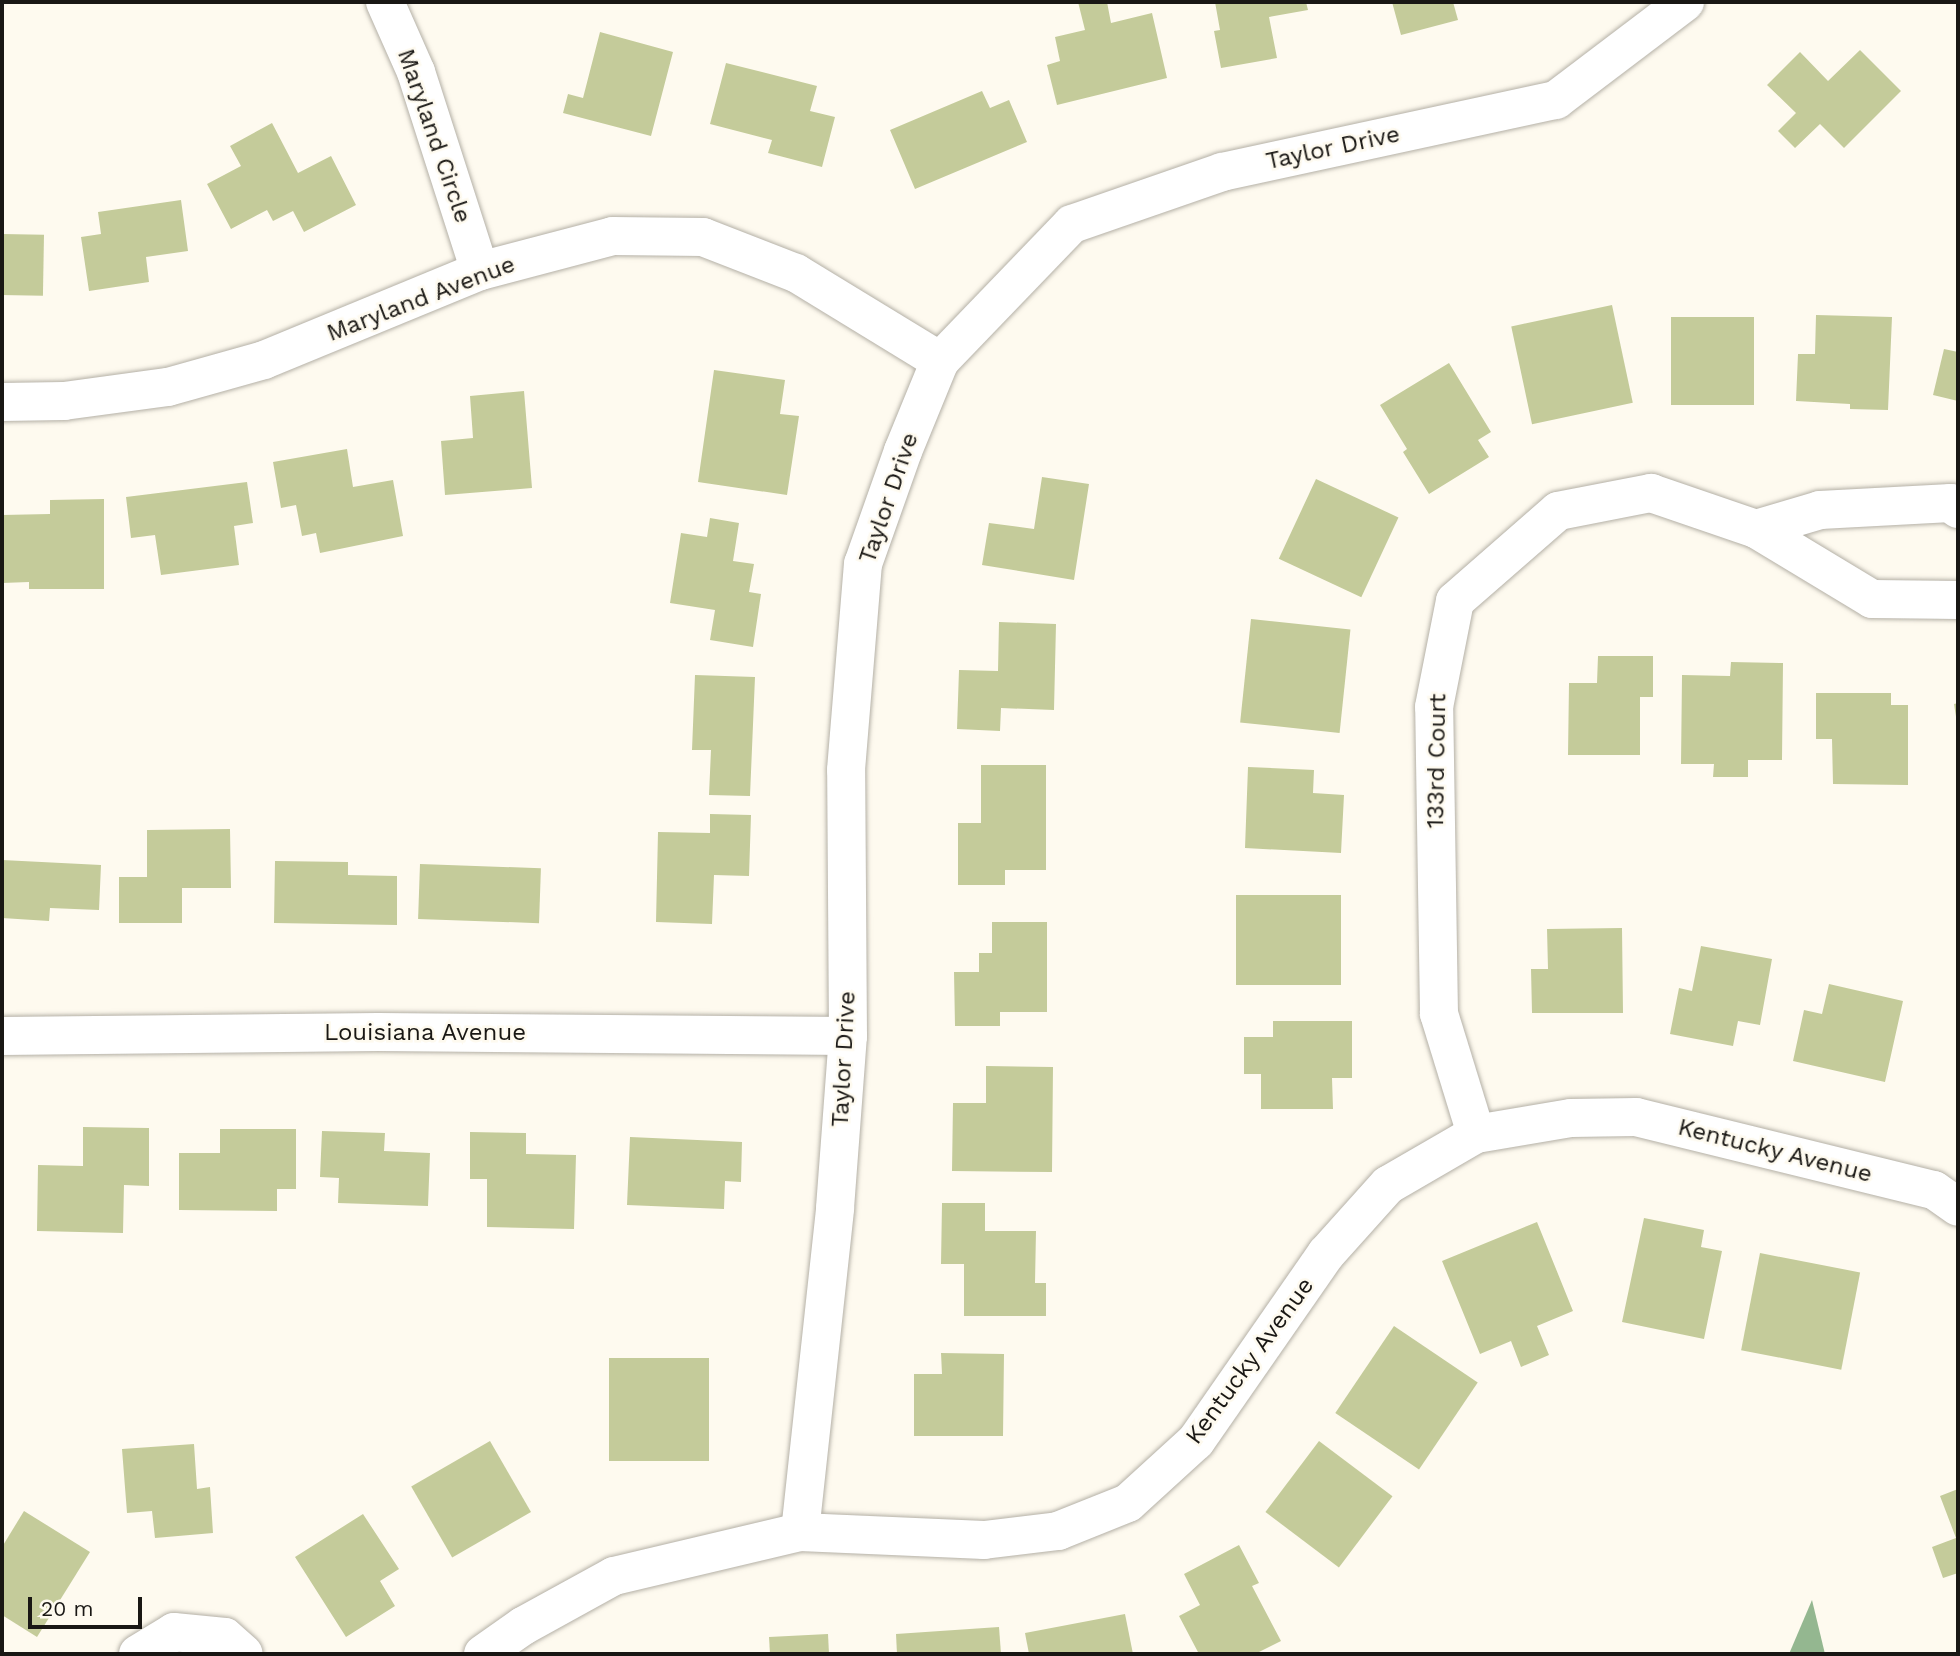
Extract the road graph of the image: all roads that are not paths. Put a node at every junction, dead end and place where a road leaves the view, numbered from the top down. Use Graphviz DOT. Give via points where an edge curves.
graph roads {
  1 [pos="385,2"];
  2 [pos="1685,2"];
  3 [pos="480,271"];
  4 [pos="940,361"];
  5 [pos="2,401"];
  6 [pos="1958,509"];
  7 [pos="1756,529"];
  8 [pos="1958,600"];
  9 [pos="2,1036"];
  10 [pos="848,1036"];
  11 [pos="1476,1134"];
  12 [pos="1958,1207"];
  13 [pos="800,1532"];
  14 [pos="138,1654"];
  15 [pos="244,1654"];
  16 [pos="483,1654"];
  1 -- 3 [label="street, Maryland Circle" via="416,72"];
  2 -- 4 [label="street, Taylor Drive" via="1556,100 1222,172 1072,224"];
  3 -- 4 [label="street, Maryland Avenue" via="613,236 703,237 796,273"];
  3 -- 5 [label="street, Maryland Avenue" via="264,360 168,387 64,401"];
  4 -- 10 [label="street, Taylor Drive" via="863,564 846,769"];
  6 -- 7 [label="street" via="1951,503 1820,510"];
  7 -- 8 [label="street, 133rd Court" via="1871,599"];
  7 -- 11 [label="street, 133rd Court" via="1651,493 1559,511 1455,601 1434,707 1439,1014"];
  9 -- 10 [label="street, Louisiana Avenue" via="392,1032"];
  10 -- 13 [label="street, Taylor Drive" via="835,1208"];
  11 -- 12 [label="street, Kentucky Avenue" via="1571,1118 1636,1117 1934,1190"];
  11 -- 13 [label="street, Kentucky Avenue" via="1388,1185 1326,1254 1196,1441 1128,1503 1058,1531 984,1540"];
  13 -- 16 [label="street, Kentucky Avenue" via="614,1576 523,1626"];
  14 -- 15 [label="street" via="174,1632 225,1637"];
}
